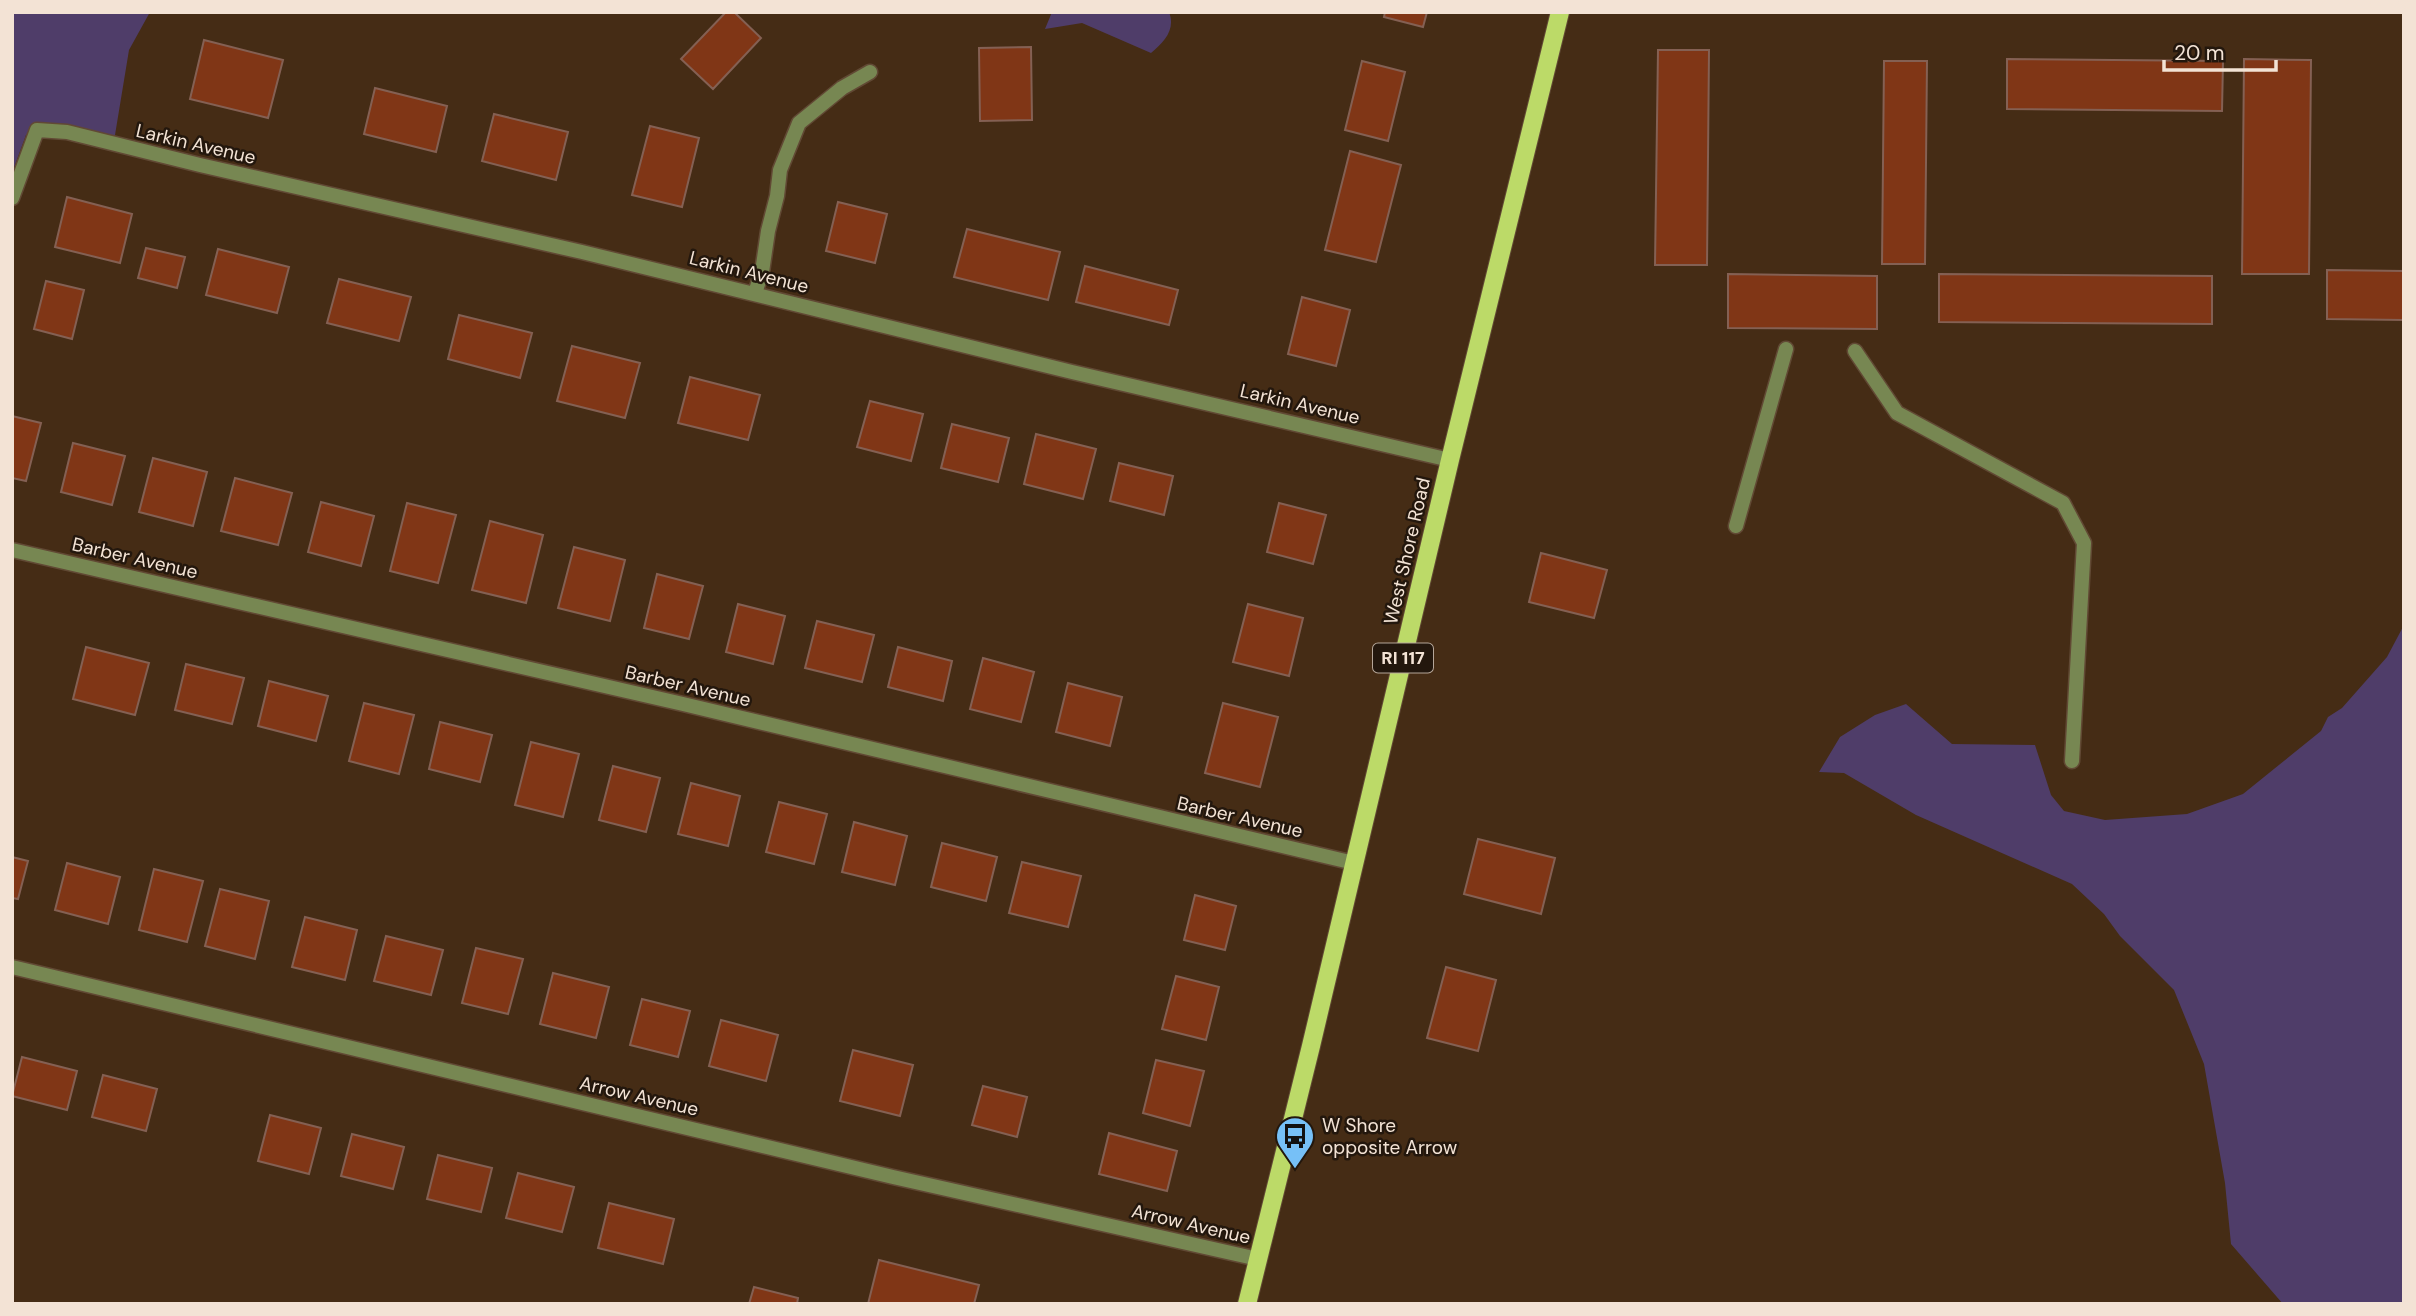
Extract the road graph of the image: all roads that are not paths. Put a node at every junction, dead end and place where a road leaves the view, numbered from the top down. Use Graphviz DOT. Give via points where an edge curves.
graph roads {
  1 [pos="1560,12"];
  2 [pos="870,72"];
  3 [pos="12,198"];
  4 [pos="755,293"];
  5 [pos="1786,349"];
  6 [pos="1855,351"];
  7 [pos="1450,460"];
  8 [pos="1736,526"];
  9 [pos="12,550"];
  10 [pos="2072,761"];
  11 [pos="1354,863"];
  12 [pos="12,967"];
  13 [pos="1258,1259"];
  14 [pos="1247,1304"];
  1 -- 7 [label="main road, West Shore Road / RI 117"];
  2 -- 4 [label="street" via="799,123 780,170"];
  3 -- 4 [label="street, Larkin Avenue" via="37,130 67,132"];
  4 -- 7 [label="street, Larkin Avenue"];
  5 -- 8 [label="street"];
  6 -- 10 [label="street" via="1897,413 2063,503 2079,533 2084,543"];
  7 -- 11 [label="main road, West Shore Road / RI 117"];
  9 -- 11 [label="street, Barber Avenue"];
  11 -- 13 [label="main road, West Shore Road / RI 117"];
  12 -- 13 [label="street, Arrow Avenue" via="866,1171"];
  13 -- 14 [label="main road, West Shore Road / RI 117"];
}
